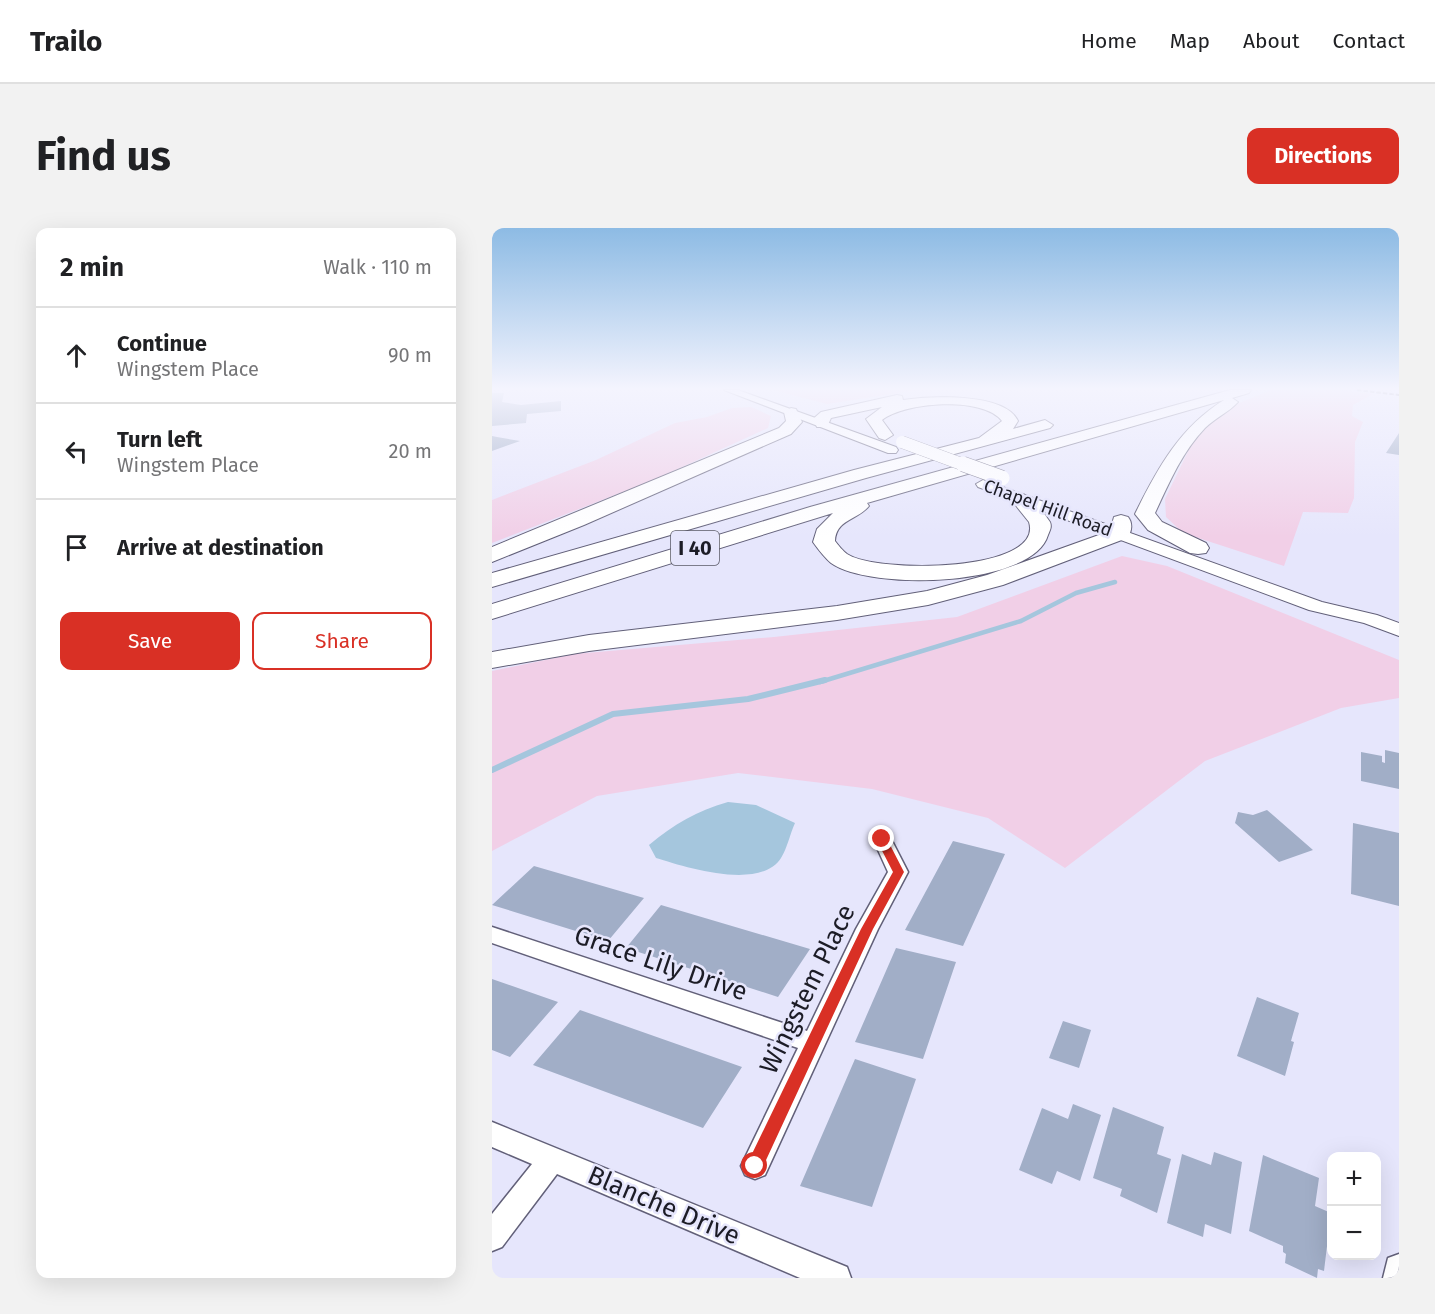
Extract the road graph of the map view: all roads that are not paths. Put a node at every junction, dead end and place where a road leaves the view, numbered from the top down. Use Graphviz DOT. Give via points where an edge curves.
graph roads {
  1 [pos="767,439"];
  2 [pos="878,439"];
  3 [pos="889,439"];
  4 [pos="985,439"];
  5 [pos="989,439"];
  6 [pos="1071,439"];
  7 [pos="1187,439"];
  8 [pos="981,441"];
  9 [pos="897,446"];
  10 [pos="898,488"];
  11 [pos="1018,497"];
  12 [pos="1121,528"];
  13 [pos="1198,548"];
  14 [pos="492,555"];
  15 [pos="492,580"];
  16 [pos="492,612"];
  17 [pos="1370,620"];
  18 [pos="1399,630"];
  19 [pos="492,660"];
  20 [pos="882,839"];
  21 [pos="492,935"];
  22 [pos="812,1043"];
  23 [pos="492,1134"];
  24 [pos="552,1159"];
  25 [pos="755,1166"];
  26 [pos="492,1237"];
  27 [pos="1399,1269"];
  28 [pos="836,1278"];
  29 [pos="1398,1278"];
  1 -- 14 [label="highway"];
  2 -- 9 [label="main road, Chapel Hill Road"];
  3 -- 9 [label="main road, Chapel Hill Road"];
  4 -- 8 [label="highway"];
  5 -- 8 [label="highway, I 40"];
  6 -- 10 [label="highway, I 40"];
  7 -- 13 [label="highway" via="1145,514 1155,526"];
  8 -- 15 [label="highway, I 40"];
  9 -- 11 [label="main road, Chapel Hill Road"];
  9 -- 12 [label="main road, Chapel Hill Road, bridge" via="1002,478"];
  10 -- 11 [label="highway" via="830,524 823,538 829,552 860,567 897,574 947,573 994,565 1030,547 1040,532 1037,518"];
  10 -- 16 [label="highway, I 40"];
  11 -- 12 [label="main road, Chapel Hill Road"];
  12 -- 13 [label="main road, Chapel Hill Road"];
  12 -- 17 [label="main road, Chapel Hill Road" via="1316,606"];
  12 -- 19 [label="highway" via="995,580 928,598 589,643"];
  13 -- 17 [label="main road, Chapel Hill Road" via="1331,597"];
  17 -- 18 [label="main road, Chapel Hill Road"];
  20 -- 22 [label="street, Wingstem Place" via="898,872"];
  21 -- 22 [label="street, Grace Lily Drive"];
  22 -- 25 [label="street, Wingstem Place"];
  23 -- 24 [label="street, Blanche Drive"];
  24 -- 26 [label="street"];
  24 -- 28 [label="street, Blanche Drive"];
  27 -- 29 [label="street"];
}
